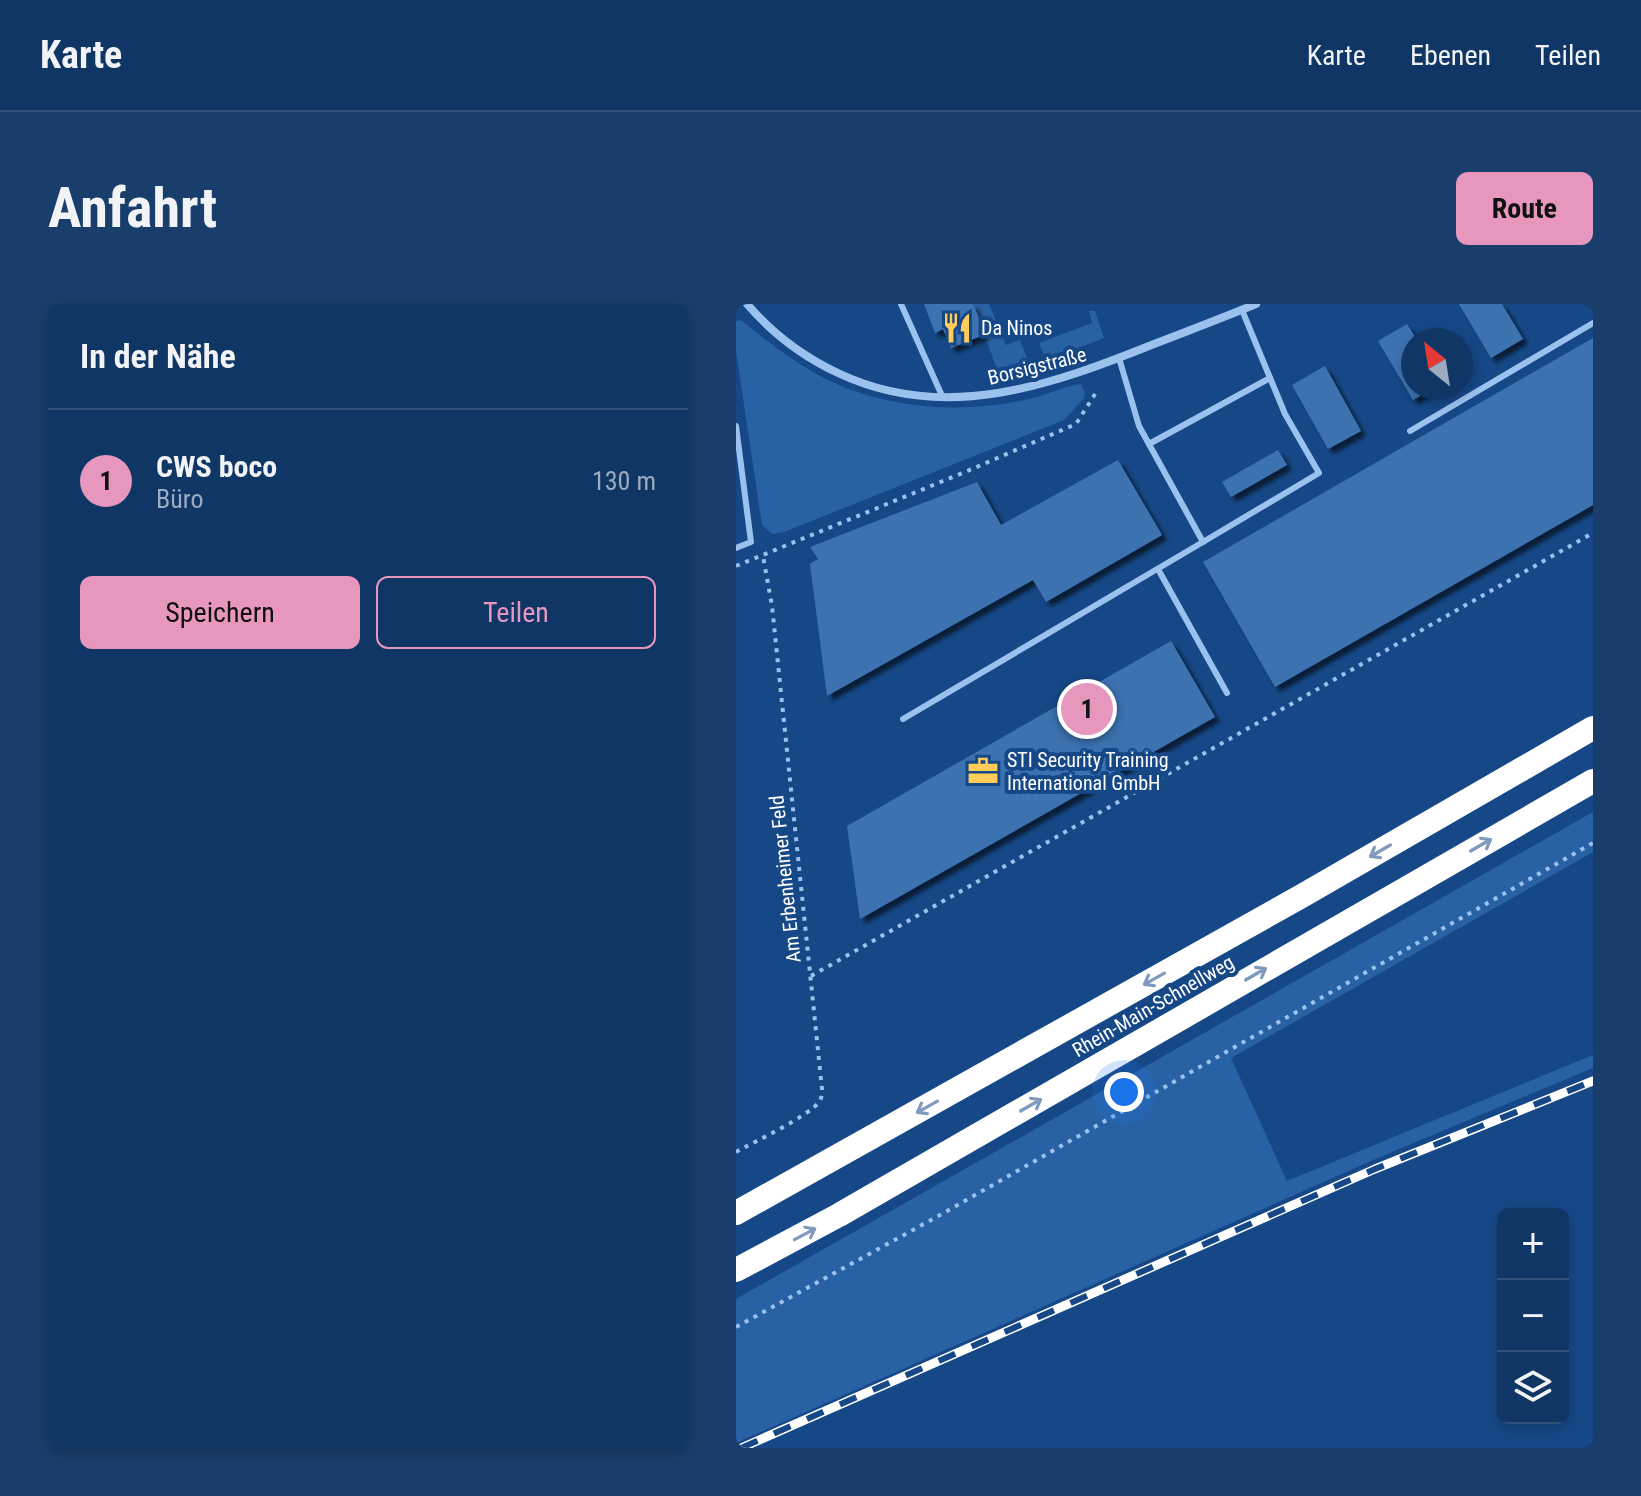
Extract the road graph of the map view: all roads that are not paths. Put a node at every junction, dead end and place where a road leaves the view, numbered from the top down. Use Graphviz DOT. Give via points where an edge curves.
graph roads {
  1 [pos="747,304"];
  2 [pos="901,304"];
  3 [pos="1256,304"];
  4 [pos="1242,310"];
  5 [pos="1593,323"];
  6 [pos="1119,358"];
  7 [pos="1270,378"];
  8 [pos="943,398"];
  9 [pos="736,426"];
  10 [pos="1410,431"];
  11 [pos="1149,444"];
  12 [pos="738,465"];
  13 [pos="1203,542"];
  14 [pos="736,548"];
  15 [pos="1158,569"];
  16 [pos="1227,693"];
  17 [pos="903,719"];
  18 [pos="1593,728"];
  19 [pos="1593,781"];
  20 [pos="736,1213"];
  21 [pos="736,1270"];
  1 -- 8 [label="street, Borsigstraße" via="817,363 887,391"];
  2 -- 8 [label="lane"];
  3 -- 4 [label="street, Borsigstraße"];
  4 -- 6 [label="street, Borsigstraße"];
  4 -- 7 [label="lane"];
  5 -- 10 [label="lane"];
  6 -- 8 [label="street, Borsigstraße" via="1030,388"];
  6 -- 11 [label="lane"];
  7 -- 11 [label="lane"];
  7 -- 13 [label="lane" via="1319,473"];
  9 -- 12 [label="lane"];
  11 -- 13 [label="lane"];
  12 -- 14 [label="lane" via="751,542"];
  13 -- 15 [label="lane"];
  15 -- 16 [label="lane"];
  15 -- 17 [label="lane"];
  18 -- 20 [label="highway, one-way"];
  21 -- 19 [label="highway, Rhein-Main-Schnellweg, one-way"];
}
